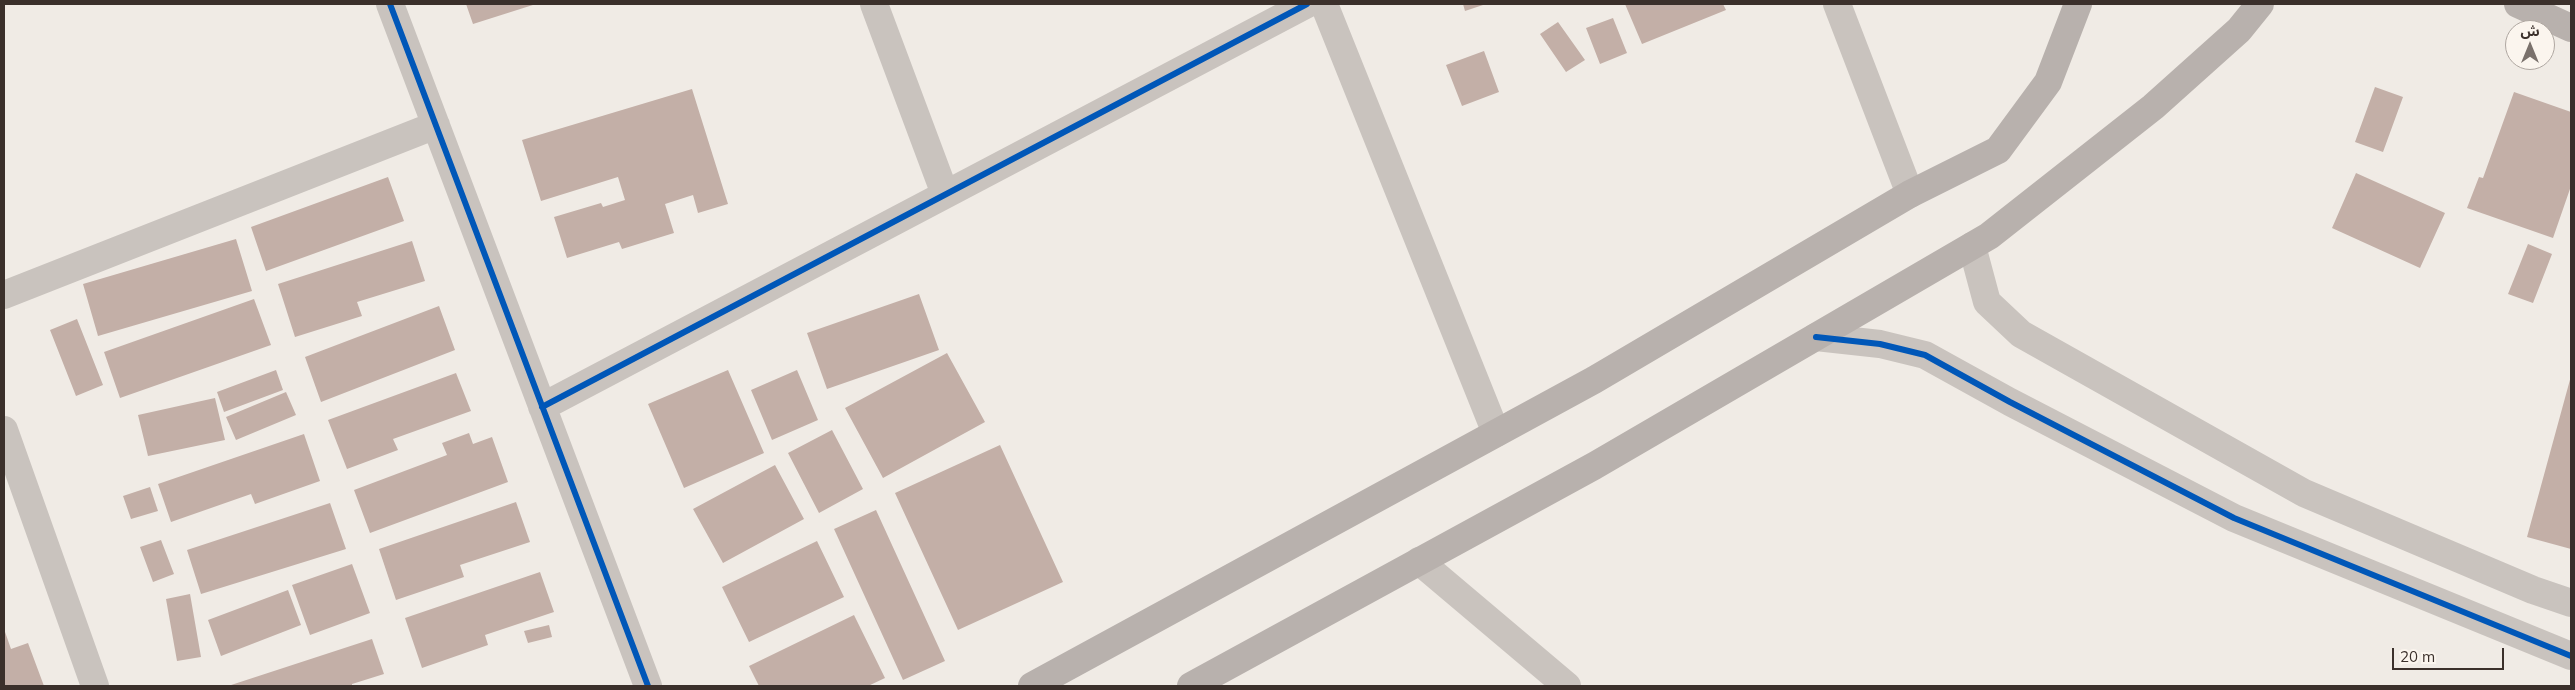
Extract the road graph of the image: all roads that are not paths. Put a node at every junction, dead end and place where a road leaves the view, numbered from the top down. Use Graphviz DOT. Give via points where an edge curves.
graph roads {
  1 [pos="390,4"];
  2 [pos="874,4"];
  3 [pos="1307,4"];
  4 [pos="1324,4"];
  5 [pos="1836,4"];
  6 [pos="2078,4"];
  7 [pos="2260,4"];
  8 [pos="2518,4"];
  9 [pos="2571,28"];
  10 [pos="436,125"];
  11 [pos="945,194"];
  12 [pos="1910,194"];
  13 [pos="1972,246"];
  14 [pos="4,295"];
  15 [pos="1816,337"];
  16 [pos="542,406"];
  17 [pos="4,430"];
  18 [pos="1496,433"];
  19 [pos="1419,561"];
  20 [pos="2571,603"];
  21 [pos="2571,656"];
  22 [pos="95,686"];
  23 [pos="648,686"];
  24 [pos="1032,686"];
  25 [pos="1191,686"];
  26 [pos="1567,686"];
  1 -- 10 [label="street"];
  2 -- 11 [label="street"];
  3 -- 11 [label="street"];
  4 -- 18 [label="street"];
  5 -- 12 [label="street"];
  6 -- 12 [label="main road" via="2048,82 1998,150"];
  7 -- 13 [label="main road" via="2239,30 2153,107"];
  8 -- 9 [label="main road"];
  10 -- 14 [label="street"];
  10 -- 16 [label="street"];
  11 -- 16 [label="street"];
  12 -- 18 [label="main road" via="1594,380"];
  13 -- 15 [label="main road"];
  13 -- 20 [label="street" via="1987,302 2021,334 2304,493"];
  15 -- 19 [label="main road" via="1594,466"];
  15 -- 21 [label="street" via="1880,344 1925,356 2234,518"];
  16 -- 23 [label="street"];
  17 -- 22 [label="street"];
  18 -- 24 [label="main road"];
  19 -- 25 [label="main road"];
  19 -- 26 [label="street"];
}
